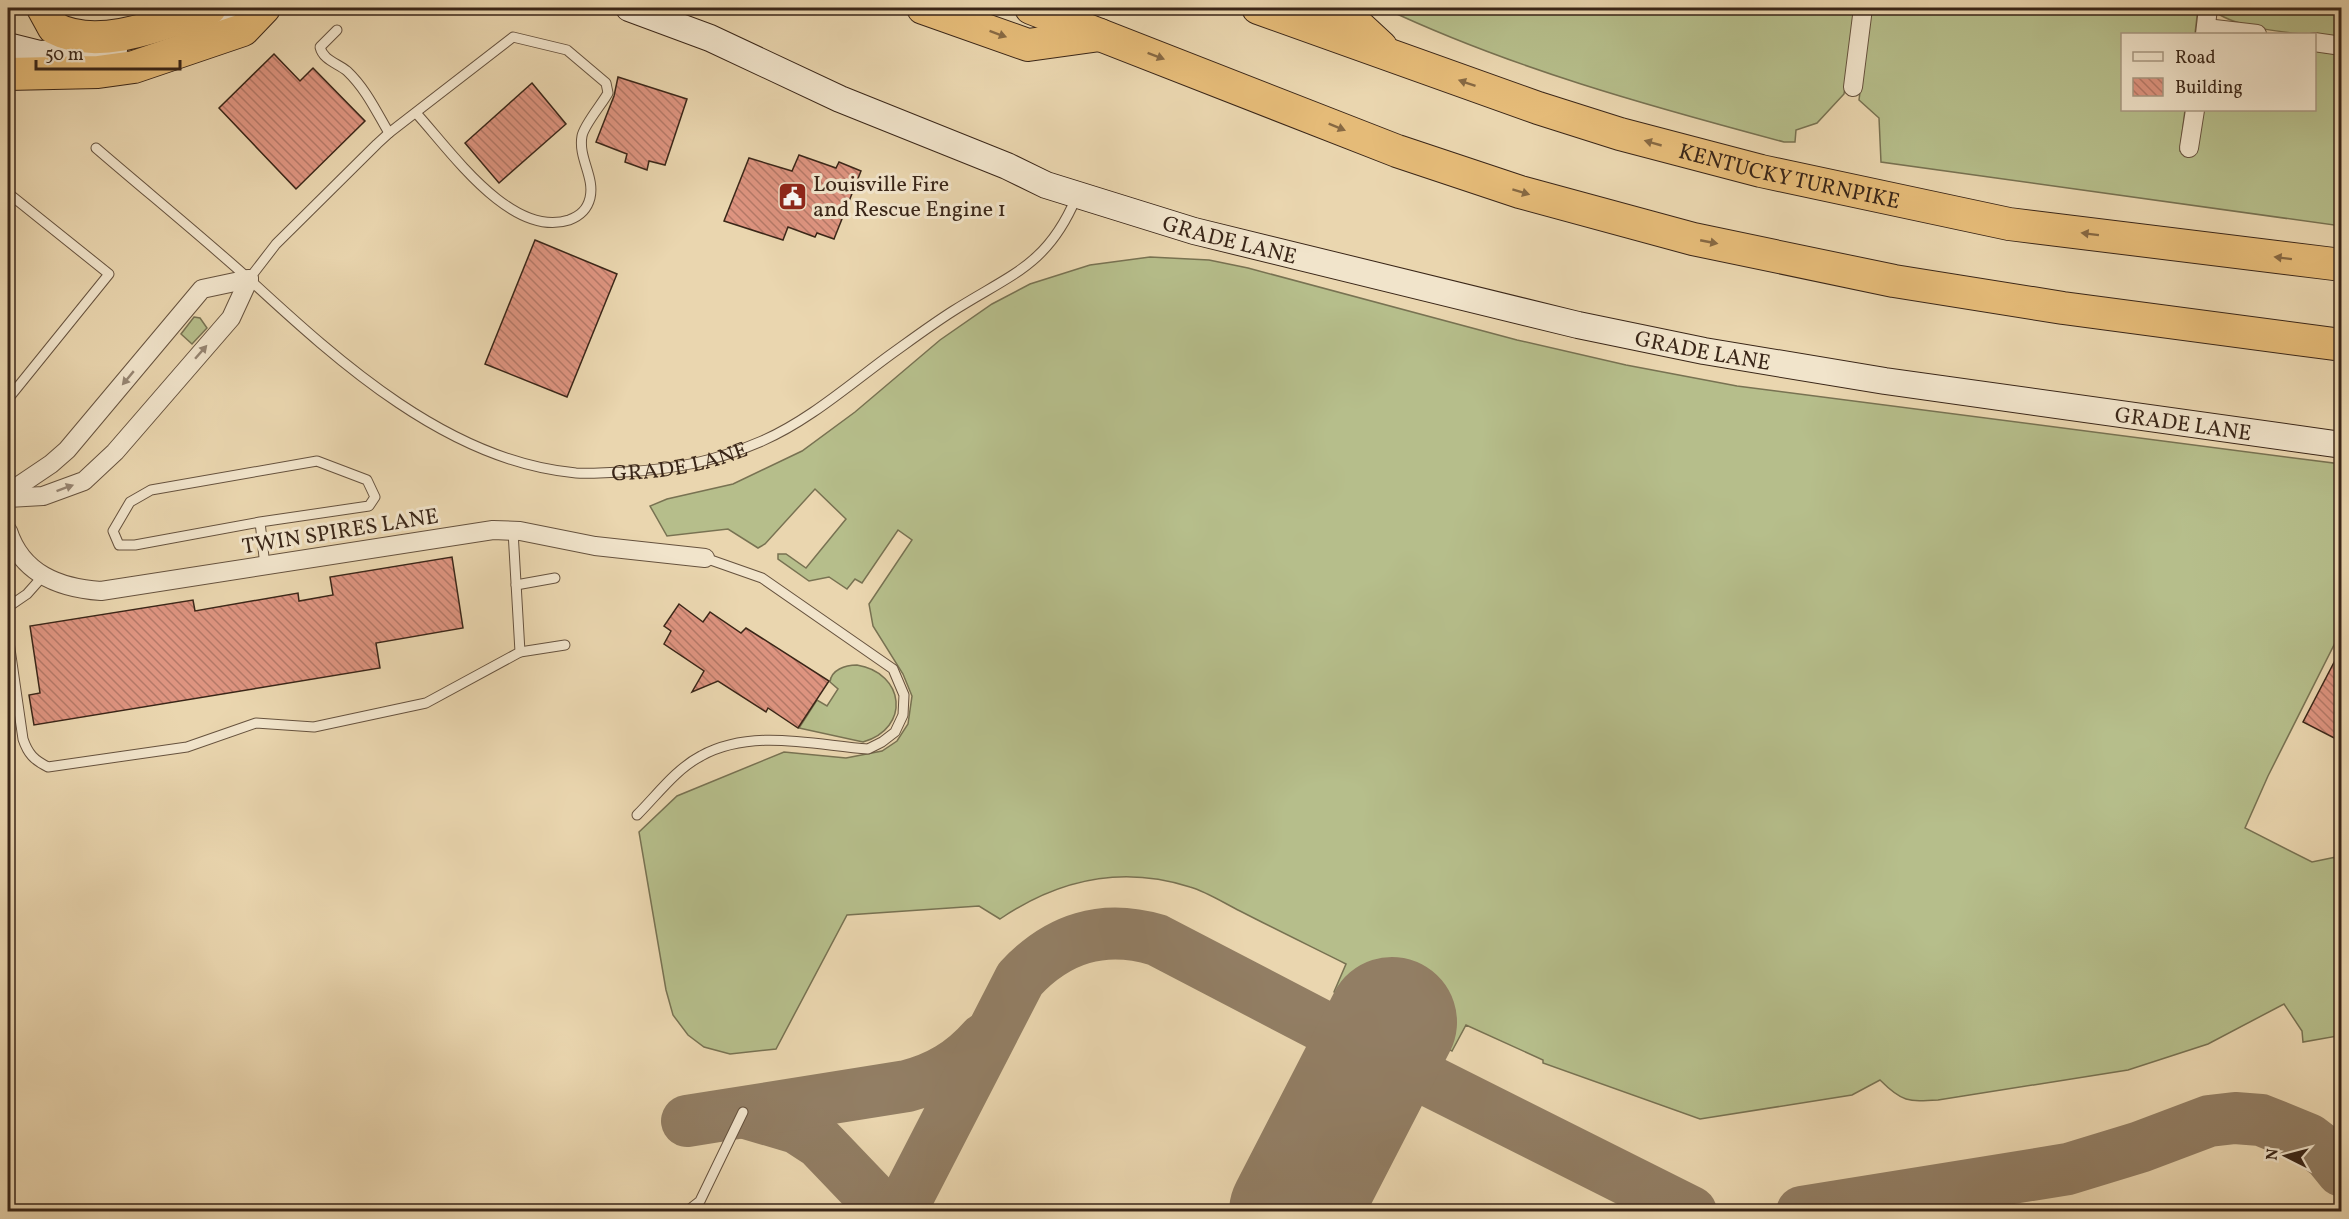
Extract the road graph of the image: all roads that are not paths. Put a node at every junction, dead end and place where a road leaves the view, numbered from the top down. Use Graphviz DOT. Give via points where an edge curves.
graph roads {
  1 [pos="44,8"];
  2 [pos="210,8"];
  3 [pos="262,8"];
  4 [pos="628,8"];
  5 [pos="923,8"];
  6 [pos="1030,8"];
  7 [pos="1258,8"];
  8 [pos="1339,8"];
  9 [pos="1863,8"];
  10 [pos="2208,8"];
  11 [pos="337,30"];
  12 [pos="2205,31"];
  13 [pos="2240,33"];
  14 [pos="1101,35"];
  15 [pos="2316,42"];
  16 [pos="2342,45"];
  17 [pos="8,46"];
  18 [pos="1389,54"];
  19 [pos="8,74"];
  20 [pos="1853,87"];
  21 [pos="2195,111"];
  22 [pos="416,113"];
  23 [pos="389,134"];
  24 [pos="96,148"];
  25 [pos="2189,148"];
  26 [pos="8,193"];
  27 [pos="1077,196"];
  28 [pos="2342,265"];
  29 [pos="249,279"];
  30 [pos="2342,345"];
  31 [pos="8,399"];
  32 [pos="2342,445"];
  33 [pos="8,493"];
  34 [pos="8,498"];
  35 [pos="260,522"];
  36 [pos="8,531"];
  37 [pos="513,531"];
  38 [pos="705,558"];
  39 [pos="265,566"];
  40 [pos="43,576"];
  41 [pos="555,578"];
  42 [pos="516,585"];
  43 [pos="8,607"];
  44 [pos="8,635"];
  45 [pos="565,645"];
  46 [pos="520,652"];
  47 [pos="637,815"];
  48 [pos="743,1113"];
  49 [pos="686,1212"];
  1 -- 2 [label="highway" via="54,28 73,36 92,37 134,32"];
  3 -- 17 [label="main road" via="126,50 40,54"];
  3 -- 19 [label="highway" via="243,30 134,66 98,72"];
  4 -- 27 [label="main road, GRADE LANE" via="710,38 840,99"];
  5 -- 14 [label="highway, one-way" via="1028,45"];
  6 -- 14 [label="highway"];
  7 -- 18 [label="highway, KENTUCKY TURNPIKE"];
  8 -- 18 [label="highway"];
  9 -- 20 [label="street"];
  10 -- 12 [label="street"];
  11 -- 23 [label="lane" via="320,47 322,54 365,90"];
  12 -- 13 [label="street"];
  14 -- 30 [label="highway, one-way" via="1397,151 1520,192 1693,239 1894,281"];
  15 -- 16 [label="street"];
  28 -- 18 [label="highway, KENTUCKY TURNPIKE, one-way" via="2009,224 1819,184 1620,134"];
  21 -- 25 [label="street"];
  22 -- 22 [label="lane" via="513,37 567,50 606,82 608,93 582,134 583,157 591,185 585,210 576,218 541,222 510,209 492,196"];
  22 -- 23 [label="lane"];
  23 -- 29 [label="lane" via="276,244"];
  24 -- 29 [label="lane, GRADE LANE"];
  26 -- 31 [label="lane" via="109,274"];
  27 -- 29 [label="lane, GRADE LANE" via="1064,227 1035,260 924,330 812,412 764,440 671,470 578,473 542,468 485,451 430,424 384,393"];
  27 -- 32 [label="main road, GRADE LANE" via="1194,231 1430,290 1704,351 1885,381"];
  29 -- 33 [label="street, one-way" via="202,289 67,450"];
  34 -- 29 [label="street, one-way" via="43,496 84,481 92,474 116,452 231,318"];
  35 -- 35 [label="lane" via="369,506 375,497 367,480 317,461 151,490 130,502 113,531 119,545 135,545"];
  35 -- 39 [label="lane"];
  36 -- 40 [label="street, TWIN SPIRES LANE" via="15,552"];
  37 -- 38 [label="street, TWIN SPIRES LANE" via="595,546"];
  37 -- 39 [label="street, TWIN SPIRES LANE" via="493,530"];
  37 -- 42 [label="lane"];
  38 -- 47 [label="lane" via="762,578 893,669 904,695 903,715 895,732 868,749 768,740 734,744 701,756 675,775"];
  39 -- 40 [label="street, TWIN SPIRES LANE" via="100,591 77,589"];
  40 -- 43 [label="lane"];
  41 -- 42 [label="lane"];
  42 -- 46 [label="lane"];
  44 -- 46 [label="lane" via="25,746 36,761 48,767 187,747 256,723 314,727 426,703"];
  45 -- 46 [label="lane"];
  48 -- 49 [label="lane" via="700,1201"];
}
